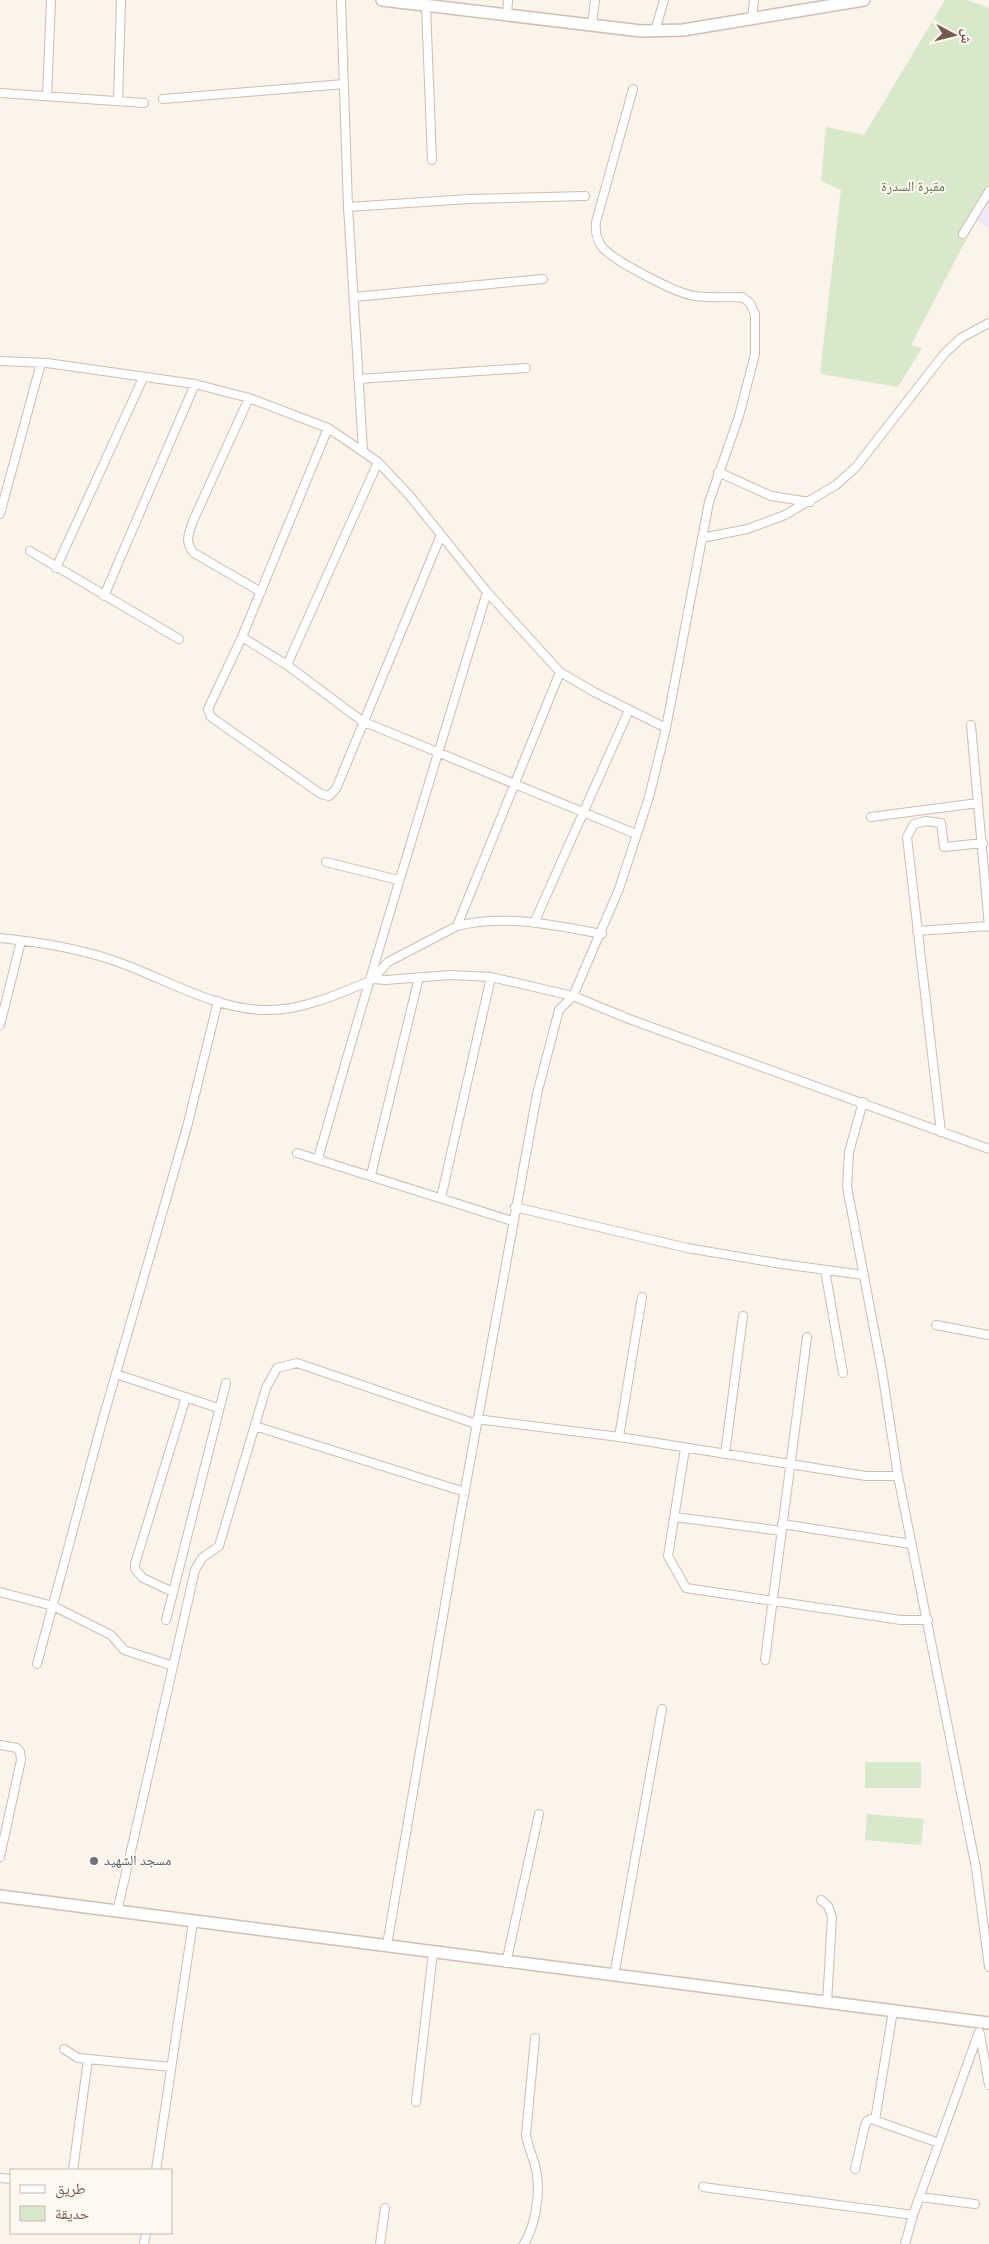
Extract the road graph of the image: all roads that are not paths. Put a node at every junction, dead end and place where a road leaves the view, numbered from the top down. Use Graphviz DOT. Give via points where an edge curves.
graph roads {
  1 [pos="52,0"];
  2 [pos="121,0"];
  3 [pos="341,0"];
  4 [pos="382,0"];
  5 [pos="508,0"];
  6 [pos="595,0"];
  7 [pos="664,0"];
  8 [pos="754,0"];
  9 [pos="864,0"];
  10 [pos="409,2"];
  11 [pos="426,6"];
  12 [pos="506,16"];
  13 [pos="752,19"];
  14 [pos="592,26"];
  15 [pos="655,31"];
  16 [pos="344,84"];
  17 [pos="633,89"];
  18 [pos="0,92"];
  19 [pos="47,96"];
  20 [pos="163,99"];
  21 [pos="118,101"];
  22 [pos="144,103"];
  23 [pos="432,160"];
  24 [pos="989,190"];
  25 [pos="585,196"];
  26 [pos="348,207"];
  27 [pos="963,234"];
  28 [pos="543,279"];
  29 [pos="354,297"];
  30 [pos="989,323"];
  31 [pos="0,360"];
  32 [pos="41,363"];
  33 [pos="526,368"];
  34 [pos="143,378"];
  35 [pos="358,379"];
  36 [pos="195,384"];
  37 [pos="249,398"];
  38 [pos="328,428"];
  39 [pos="363,450"];
  40 [pos="378,462"];
  41 [pos="718,472"];
  42 [pos="810,502"];
  43 [pos="0,514"];
  44 [pos="441,535"];
  45 [pos="702,538"];
  46 [pos="30,551"];
  47 [pos="56,568"];
  48 [pos="261,592"];
  49 [pos="487,592"];
  50 [pos="104,596"];
  51 [pos="242,637"];
  52 [pos="179,639"];
  53 [pos="287,666"];
  54 [pos="560,672"];
  55 [pos="629,710"];
  56 [pos="362,721"];
  57 [pos="971,725"];
  58 [pos="666,728"];
  59 [pos="439,752"];
  60 [pos="513,784"];
  61 [pos="978,803"];
  62 [pos="584,813"];
  63 [pos="870,817"];
  64 [pos="636,834"];
  65 [pos="983,844"];
  66 [pos="326,862"];
  67 [pos="398,880"];
  68 [pos="534,923"];
  69 [pos="457,926"];
  70 [pos="989,926"];
  71 [pos="917,932"];
  72 [pos="602,934"];
  73 [pos="0,938"];
  74 [pos="21,941"];
  75 [pos="419,977"];
  76 [pos="491,977"];
  77 [pos="370,980"];
  78 [pos="574,996"];
  79 [pos="218,1001"];
  80 [pos="0,1025"];
  81 [pos="863,1102"];
  82 [pos="941,1132"];
  83 [pos="989,1149"];
  84 [pos="297,1154"];
  85 [pos="318,1159"];
  86 [pos="371,1175"];
  87 [pos="441,1198"];
  88 [pos="515,1207"];
  89 [pos="512,1221"];
  90 [pos="824,1270"];
  91 [pos="864,1275"];
  92 [pos="642,1297"];
  93 [pos="743,1316"];
  94 [pos="936,1325"];
  95 [pos="989,1335"];
  96 [pos="806,1337"];
  97 [pos="843,1373"];
  98 [pos="116,1374"];
  99 [pos="226,1383"];
  100 [pos="186,1397"];
  101 [pos="218,1408"];
  102 [pos="476,1422"];
  103 [pos="255,1426"];
  104 [pos="619,1437"];
  105 [pos="685,1449"];
  106 [pos="725,1454"];
  107 [pos="791,1463"];
  108 [pos="898,1476"];
  109 [pos="465,1492"];
  110 [pos="675,1516"];
  111 [pos="782,1527"];
  112 [pos="911,1544"];
  113 [pos="0,1592"];
  114 [pos="173,1592"];
  115 [pos="772,1600"];
  116 [pos="53,1606"];
  117 [pos="166,1620"];
  118 [pos="928,1620"];
  119 [pos="765,1660"];
  120 [pos="37,1664"];
  121 [pos="173,1666"];
  122 [pos="662,1709"];
  123 [pos="0,1745"];
  124 [pos="539,1814"];
  125 [pos="0,1857"];
  126 [pos="0,1896"];
  127 [pos="822,1900"];
  128 [pos="117,1912"];
  129 [pos="193,1922"];
  130 [pos="387,1945"];
  131 [pos="433,1952"];
  132 [pos="506,1963"];
  133 [pos="989,1967"];
  134 [pos="614,1976"];
  135 [pos="827,2003"];
  136 [pos="893,2011"];
  137 [pos="982,2026"];
  138 [pos="536,2038"];
  139 [pos="64,2049"];
  140 [pos="88,2059"];
  141 [pos="171,2067"];
  142 [pos="989,2085"];
  143 [pos="416,2102"];
  144 [pos="876,2120"];
  145 [pos="939,2143"];
  146 [pos="73,2169"];
  147 [pos="156,2169"];
  148 [pos="855,2169"];
  149 [pos="703,2187"];
  150 [pos="920,2197"];
  151 [pos="975,2204"];
  152 [pos="384,2208"];
  153 [pos="913,2215"];
  154 [pos="380,2244"];
  155 [pos="524,2244"];
  156 [pos="905,2244"];
  1 -- 19 [label="street"];
  2 -- 21 [label="street"];
  3 -- 16 [label="street"];
  4 -- 10 [label="street"];
  5 -- 12 [label="street"];
  6 -- 14 [label="street"];
  7 -- 15 [label="street"];
  8 -- 13 [label="street"];
  9 -- 13 [label="street"];
  10 -- 11 [label="street"];
  11 -- 12 [label="street"];
  11 -- 23 [label="street"];
  12 -- 14 [label="street"];
  13 -- 15 [label="street"];
  14 -- 15 [label="street"];
  16 -- 20 [label="street"];
  16 -- 26 [label="street"];
  17 -- 41 [label="street" via="596,222 601,245 616,259 680,292 694,296 742,296 750,302 756,314 755,354 739,416"];
  18 -- 19 [label="street"];
  19 -- 21 [label="street"];
  21 -- 22 [label="street"];
  24 -- 27 [label="street"];
  25 -- 26 [label="street" via="469,198"];
  26 -- 29 [label="street"];
  28 -- 29 [label="street"];
  29 -- 35 [label="street"];
  30 -- 42 [label="street" via="961,338 944,354 856,467"];
  31 -- 32 [label="street"];
  32 -- 34 [label="street"];
  32 -- 43 [label="street"];
  33 -- 35 [label="street"];
  34 -- 36 [label="street"];
  34 -- 47 [label="street"];
  35 -- 39 [label="street"];
  36 -- 37 [label="street"];
  36 -- 50 [label="street"];
  37 -- 38 [label="street"];
  37 -- 48 [label="street" via="193,521 187,545 194,553"];
  38 -- 39 [label="street"];
  38 -- 48 [label="street"];
  39 -- 40 [label="street"];
  40 -- 44 [label="street"];
  40 -- 53 [label="street"];
  41 -- 42 [label="street" via="771,496"];
  41 -- 45 [label="street"];
  42 -- 45 [label="street" via="747,529"];
  44 -- 49 [label="street"];
  44 -- 56 [label="street"];
  45 -- 58 [label="street"];
  46 -- 47 [label="street"];
  47 -- 50 [label="street"];
  48 -- 51 [label="street"];
  49 -- 54 [label="street"];
  49 -- 59 [label="street"];
  50 -- 52 [label="street"];
  51 -- 53 [label="street"];
  51 -- 56 [label="street" via="208,709 211,717 327,796 336,789"];
  53 -- 56 [label="street"];
  54 -- 55 [label="street"];
  54 -- 60 [label="street"];
  55 -- 58 [label="street"];
  55 -- 62 [label="street"];
  56 -- 59 [label="street"];
  57 -- 61 [label="street"];
  58 -- 64 [label="street"];
  59 -- 60 [label="street"];
  59 -- 67 [label="street"];
  60 -- 62 [label="street"];
  60 -- 69 [label="street"];
  61 -- 63 [label="street"];
  61 -- 65 [label="street"];
  62 -- 64 [label="street"];
  62 -- 68 [label="street"];
  64 -- 72 [label="street"];
  65 -- 70 [label="street"];
  65 -- 71 [label="street" via="944,847 940,823 926,820 911,827 907,837"];
  66 -- 67 [label="street"];
  67 -- 77 [label="street"];
  68 -- 69 [label="street"];
  68 -- 72 [label="street"];
  69 -- 77 [label="street" via="388,962"];
  70 -- 71 [label="street"];
  71 -- 82 [label="street"];
  72 -- 78 [label="street"];
  73 -- 74 [label="street"];
  74 -- 79 [label="street" via="96,954"];
  74 -- 80 [label="street"];
  75 -- 76 [label="street"];
  75 -- 77 [label="street"];
  75 -- 86 [label="street"];
  76 -- 78 [label="street"];
  76 -- 87 [label="street"];
  77 -- 79 [label="street" via="293,1008 253,1010"];
  77 -- 85 [label="street"];
  78 -- 81 [label="street" via="629,1019"];
  78 -- 88 [label="street" via="559,1010 537,1094"];
  79 -- 98 [label="street" via="187,1127"];
  81 -- 82 [label="street"];
  81 -- 91 [label="street" via="849,1152 847,1186"];
  82 -- 83 [label="street"];
  84 -- 85 [label="street"];
  85 -- 86 [label="street"];
  86 -- 87 [label="street"];
  87 -- 89 [label="street"];
  88 -- 89 [label="street"];
  88 -- 90 [label="street" via="687,1248"];
  89 -- 102 [label="street"];
  90 -- 91 [label="street"];
  90 -- 97 [label="street"];
  91 -- 108 [label="street"];
  92 -- 104 [label="street"];
  93 -- 106 [label="street"];
  94 -- 95 [label="street"];
  96 -- 107 [label="street"];
  98 -- 100 [label="street"];
  98 -- 116 [label="street"];
  99 -- 101 [label="street"];
  100 -- 101 [label="street"];
  100 -- 114 [label="street" via="134,1564 143,1578"];
  101 -- 114 [label="street"];
  102 -- 103 [label="street" via="297,1364 277,1368 272,1375"];
  102 -- 104 [label="street"];
  102 -- 109 [label="street"];
  103 -- 109 [label="street"];
  103 -- 121 [label="street" via="219,1546 202,1558 195,1570"];
  104 -- 105 [label="street"];
  105 -- 106 [label="street"];
  105 -- 110 [label="street"];
  106 -- 107 [label="street"];
  107 -- 108 [label="street" via="866,1476"];
  107 -- 111 [label="street"];
  108 -- 112 [label="street"];
  109 -- 130 [label="street"];
  110 -- 111 [label="street"];
  110 -- 115 [label="street" via="668,1556 686,1588"];
  111 -- 112 [label="street"];
  111 -- 115 [label="street"];
  112 -- 118 [label="street"];
  113 -- 116 [label="street"];
  114 -- 117 [label="street"];
  115 -- 118 [label="street" via="901,1620"];
  115 -- 119 [label="street"];
  116 -- 120 [label="street"];
  116 -- 121 [label="street" via="112,1635 124,1650"];
  118 -- 133 [label="street" via="976,1868"];
  121 -- 128 [label="street"];
  122 -- 134 [label="street"];
  123 -- 125 [label="street" via="17,1748 21,1760"];
  124 -- 132 [label="street"];
  126 -- 128 [label="street"];
  127 -- 135 [label="street" via="832,1916"];
  128 -- 129 [label="street"];
  129 -- 130 [label="street"];
  129 -- 141 [label="street"];
  130 -- 131 [label="street"];
  131 -- 132 [label="street"];
  131 -- 143 [label="street"];
  132 -- 134 [label="street"];
  134 -- 135 [label="street"];
  135 -- 136 [label="street"];
  136 -- 137 [label="street"];
  136 -- 144 [label="street"];
  137 -- 142 [label="street"];
  137 -- 145 [label="street"];
  138 -- 155 [label="street" via="526,2135 537,2176 536,2203 532,2226"];
  139 -- 140 [label="street" via="78,2058"];
  140 -- 141 [label="street"];
  140 -- 146 [label="street"];
  141 -- 147 [label="street"];
  144 -- 145 [label="street"];
  144 -- 148 [label="street" via="867,2121"];
  145 -- 150 [label="street"];
  149 -- 153 [label="street"];
  150 -- 151 [label="street"];
  150 -- 153 [label="street"];
  152 -- 154 [label="street"];
  153 -- 156 [label="street"];
}
